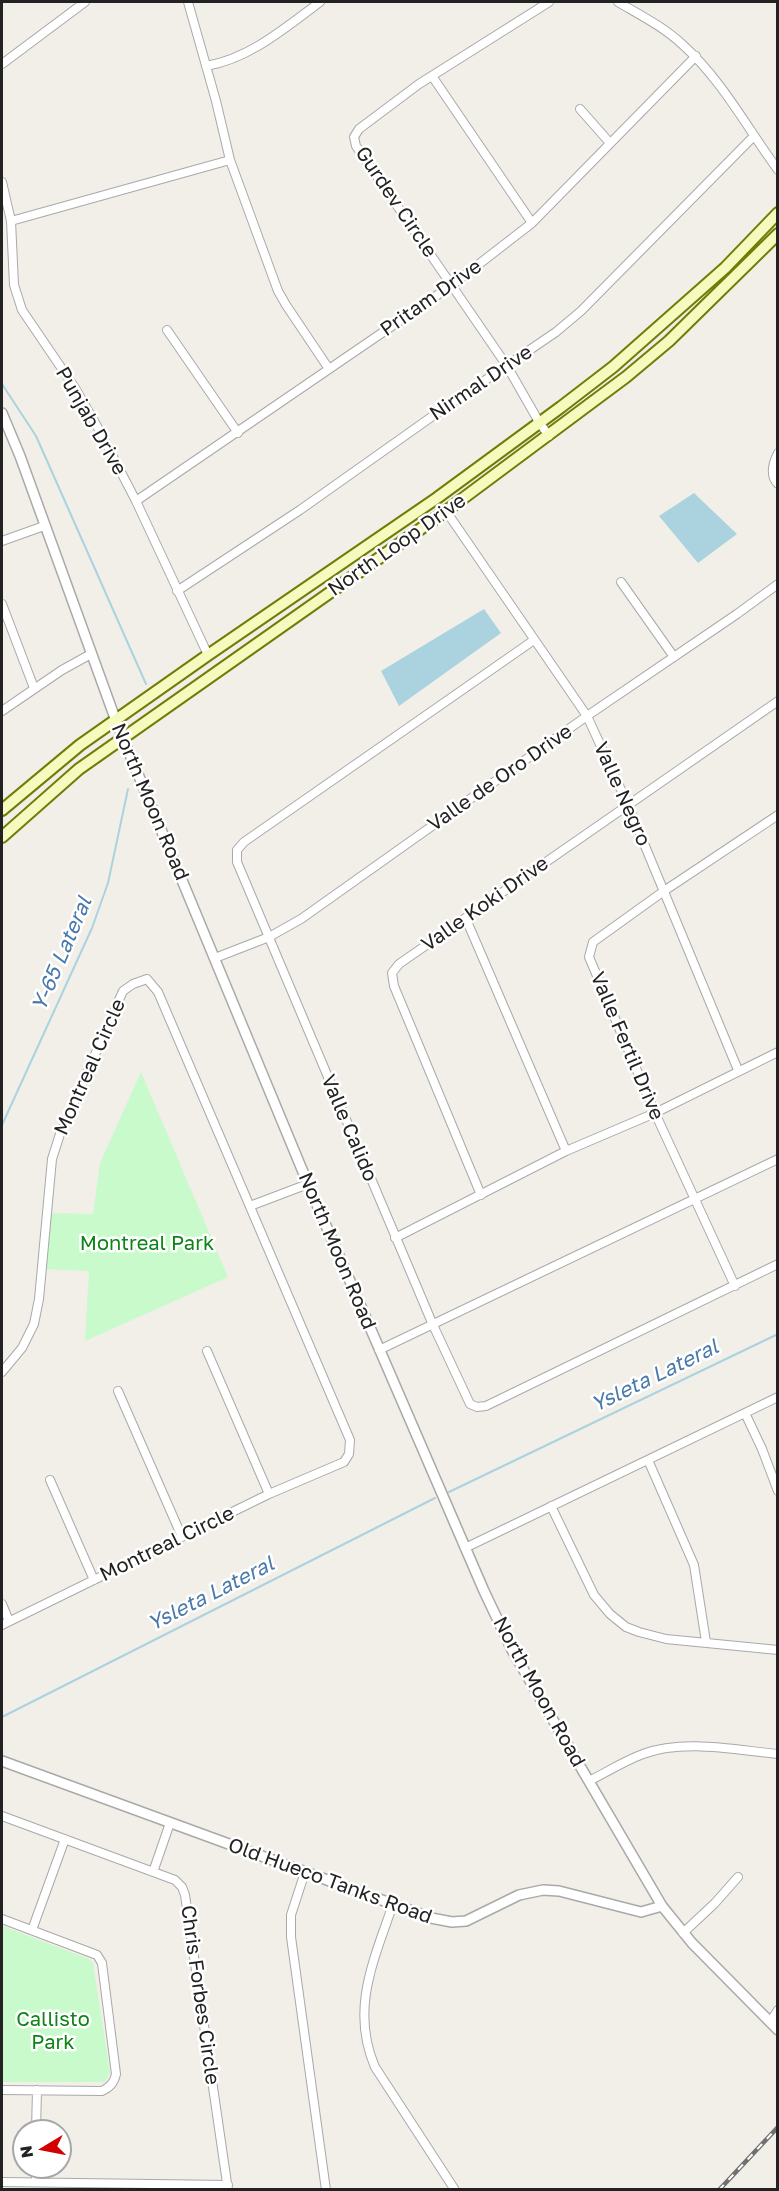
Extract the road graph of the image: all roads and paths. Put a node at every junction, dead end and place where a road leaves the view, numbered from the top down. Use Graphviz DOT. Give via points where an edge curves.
graph roads {
  1 [pos="85,2"];
  2 [pos="188,2"];
  3 [pos="320,2"];
  4 [pos="549,2"];
  5 [pos="618,2"];
  6 [pos="696,56"];
  7 [pos="2,64"];
  8 [pos="206,66"];
  9 [pos="432,76"];
  10 [pos="580,110"];
  11 [pos="753,137"];
  12 [pos="610,143"];
  13 [pos="231,160"];
  14 [pos="777,170"];
  15 [pos="2,182"];
  16 [pos="777,213"];
  17 [pos="11,221"];
  18 [pos="532,223"];
  19 [pos="777,234"];
  20 [pos="453,285"];
  21 [pos="166,330"];
  22 [pos="507,366"];
  23 [pos="329,369"];
  24 [pos="2,413"];
  25 [pos="539,422"];
  26 [pos="4,424"];
  27 [pos="237,433"];
  28 [pos="549,436"];
  29 [pos="777,453"];
  30 [pos="777,484"];
  31 [pos="136,501"];
  32 [pos="446,511"];
  33 [pos="44,526"];
  34 [pos="2,541"];
  35 [pos="621,582"];
  36 [pos="777,584"];
  37 [pos="177,591"];
  38 [pos="2,604"];
  39 [pos="534,640"];
  40 [pos="91,654"];
  41 [pos="208,655"];
  42 [pos="674,657"];
  43 [pos="34,688"];
  44 [pos="777,701"];
  45 [pos="2,711"];
  46 [pos="587,716"];
  47 [pos="116,721"];
  48 [pos="123,737"];
  49 [pos="628,805"];
  50 [pos="2,810"];
  51 [pos="777,815"];
  52 [pos="2,837"];
  53 [pos="664,891"];
  54 [pos="466,918"];
  55 [pos="269,937"];
  56 [pos="215,958"];
  57 [pos="777,1052"];
  58 [pos="738,1070"];
  59 [pos="655,1113"];
  60 [pos="566,1151"];
  61 [pos="777,1159"];
  62 [pos="308,1184"];
  63 [pos="481,1195"];
  64 [pos="694,1199"];
  65 [pos="250,1206"];
  66 [pos="395,1238"];
  67 [pos="777,1264"];
  68 [pos="735,1286"];
  69 [pos="433,1325"];
  70 [pos="379,1350"];
  71 [pos="207,1351"];
  72 [pos="2,1372"];
  73 [pos="118,1391"];
  74 [pos="777,1397"];
  75 [pos="745,1413"];
  76 [pos="648,1460"];
  77 [pos="50,1480"];
  78 [pos="777,1491"];
  79 [pos="270,1494"];
  80 [pos="551,1506"];
  81 [pos="182,1537"];
  82 [pos="465,1548"];
  83 [pos="94,1580"];
  84 [pos="2,1604"];
  85 [pos="5,1623"];
  86 [pos="706,1642"];
  87 [pos="777,1650"];
  88 [pos="777,1754"];
  89 [pos="2,1761"];
  90 [pos="589,1781"];
  91 [pos="2,1816"];
  92 [pos="170,1823"];
  93 [pos="65,1839"];
  94 [pos="153,1872"];
  95 [pos="305,1872"];
  96 [pos="738,1877"];
  97 [pos="393,1904"];
  98 [pos="662,1906"];
  99 [pos="2,1919"];
  100 [pos="32,1930"];
  101 [pos="683,1933"];
  102 [pos="777,2010"];
  103 [pos="770,2022"];
  104 [pos="777,2030"];
  105 [pos="2,2090"];
  106 [pos="37,2090"];
  107 [pos="36,2119"];
  108 [pos="2,2182"];
  109 [pos="36,2182"];
  110 [pos="228,2187"];
  111 [pos="326,2190"];
  112 [pos="455,2190"];
  1 -- 7 [label="street"];
  2 -- 8 [label="street"];
  3 -- 8 [label="street" via="252,50"];
  4 -- 9 [label="street, Gurdev Circle"];
  5 -- 6 [label="street" via="666,31"];
  6 -- 11 [label="street"];
  6 -- 12 [label="street, Pritam Drive"];
  8 -- 13 [label="street"];
  9 -- 18 [label="street"];
  9 -- 20 [label="street, Gurdev Circle" via="359,129 354,142"];
  10 -- 12 [label="street"];
  11 -- 14 [label="street"];
  11 -- 22 [label="street, Nirmal Drive" via="581,311"];
  12 -- 18 [label="street, Pritam Drive"];
  13 -- 17 [label="street"];
  13 -- 23 [label="street" via="283,300"];
  15 -- 17 [label="street, Punjab Drive"];
  16 -- 25 [label="main road, North Loop Drive" via="725,268 629,353"];
  17 -- 31 [label="street, Punjab Drive" via="14,285 22,310 75,388"];
  18 -- 20 [label="street, Pritam Drive"];
  19 -- 28 [label="main road, North Loop Drive" via="669,341"];
  20 -- 22 [label="street, Gurdev Circle"];
  20 -- 23 [label="street, Pritam Drive"];
  21 -- 27 [label="street"];
  22 -- 25 [label="street, Gurdev Circle"];
  22 -- 37 [label="street, Nirmal Drive"];
  23 -- 27 [label="street, Pritam Drive"];
  24 -- 26 [label="street, North Moon Road"];
  25 -- 28 [label="street, Gurdev Circle"];
  25 -- 41 [label="main road, North Loop Drive" via="437,498"];
  26 -- 33 [label="street, North Moon Road"];
  27 -- 31 [label="street, Pritam Drive"];
  28 -- 32 [label="main road, North Loop Drive"];
  29 -- 30 [label="street" via="772,467"];
  31 -- 37 [label="street, Punjab Drive"];
  32 -- 39 [label="street, Valle Negro"];
  32 -- 48 [label="main road, North Loop Drive"];
  33 -- 34 [label="street"];
  33 -- 40 [label="street, North Moon Road"];
  35 -- 42 [label="street"];
  36 -- 42 [label="street, Valle de Oro Drive"];
  37 -- 41 [label="street, Punjab Drive"];
  38 -- 43 [label="street"];
  39 -- 46 [label="street, Valle Negro"];
  39 -- 55 [label="street, Valle Calido" via="244,842 237,850 237,862"];
  40 -- 43 [label="street"];
  40 -- 47 [label="street, North Moon Road"];
  41 -- 47 [label="main road, North Loop Drive"];
  42 -- 46 [label="street, Valle de Oro Drive"];
  43 -- 45 [label="street"];
  44 -- 49 [label="street, Valle Koki Drive"];
  46 -- 49 [label="street, Valle Negro"];
  46 -- 55 [label="street, Valle de Oro Drive" via="301,919"];
  47 -- 48 [label="street, North Moon Road"];
  47 -- 50 [label="main road, North Loop Drive" via="80,745"];
  48 -- 52 [label="main road, North Loop Drive" via="79,769"];
  48 -- 56 [label="street, North Moon Road"];
  49 -- 53 [label="street, Valle Negro"];
  49 -- 54 [label="street, Valle Koki Drive"];
  51 -- 53 [label="street, Valle Fertil Drive"];
  53 -- 58 [label="street, Valle Negro"];
  53 -- 59 [label="street, Valle Fertil Drive" via="593,942 589,957"];
  54 -- 60 [label="street"];
  54 -- 63 [label="street, Valle Koki Drive" via="399,964 392,973"];
  55 -- 56 [label="street, Valle de Oro Drive"];
  55 -- 66 [label="street, Valle Calido"];
  56 -- 62 [label="street, North Moon Road"];
  57 -- 58 [label="street"];
  58 -- 59 [label="street"];
  59 -- 60 [label="street"];
  59 -- 64 [label="street, Valle Fertil Drive"];
  60 -- 63 [label="street"];
  61 -- 64 [label="street"];
  62 -- 65 [label="street"];
  62 -- 70 [label="street, North Moon Road"];
  63 -- 66 [label="street"];
  64 -- 68 [label="street, Valle Fertil Drive"];
  64 -- 69 [label="street"];
  65 -- 72 [label="street, Montreal Circle" via="158,992 147,979 132,984 123,991 60,1134 52,1160 34,1324 22,1348"];
  65 -- 79 [label="street, Montreal Circle" via="350,1440 344,1462"];
  66 -- 69 [label="street, Valle Calido"];
  67 -- 68 [label="street"];
  68 -- 69 [label="street, Valle Calido" via="486,1406 470,1404"];
  69 -- 70 [label="street"];
  70 -- 82 [label="street, North Moon Road"];
  71 -- 79 [label="street"];
  73 -- 81 [label="street"];
  74 -- 75 [label="street"];
  75 -- 76 [label="street"];
  75 -- 78 [label="street"];
  76 -- 80 [label="street"];
  76 -- 86 [label="street" via="694,1565"];
  77 -- 83 [label="street"];
  79 -- 81 [label="street, Montreal Circle"];
  80 -- 82 [label="street"];
  80 -- 86 [label="street" via="594,1595 616,1620 648,1635"];
  81 -- 83 [label="street, Montreal Circle"];
  82 -- 90 [label="street, North Moon Road" via="512,1650"];
  83 -- 85 [label="street, Montreal Circle"];
  84 -- 85 [label="street"];
  86 -- 87 [label="street"];
  88 -- 90 [label="street" via="692,1747 669,1749 644,1754"];
  89 -- 92 [label="street, Old Hueco Tanks Road"];
  90 -- 98 [label="street, North Moon Road"];
  91 -- 93 [label="street, Chris Forbes Circle"];
  92 -- 94 [label="street"];
  92 -- 95 [label="street, Old Hueco Tanks Road"];
  93 -- 94 [label="street, Chris Forbes Circle"];
  93 -- 100 [label="street"];
  94 -- 110 [label="street, Chris Forbes Circle" via="175,1880 185,1895"];
  95 -- 97 [label="street, Old Hueco Tanks Road"];
  95 -- 111 [label="street" via="291,1915 291,1936"];
  96 -- 101 [label="street"];
  97 -- 98 [label="street, Old Hueco Tanks Road" via="452,1922 472,1920 519,1895 543,1890 641,1912"];
  97 -- 112 [label="street" via="367,1982 363,2018 368,2050 375,2067"];
  98 -- 101 [label="street, North Moon Road"];
  99 -- 100 [label="street"];
  100 -- 106 [label="street" via="98,1955 116,2074 102,2091"];
  101 -- 103 [label="street, North Moon Road"];
  102 -- 103 [label="street"];
  103 -- 104 [label="street, North Moon Road"];
  105 -- 106 [label="street"];
  106 -- 107 [label="street"];
  108 -- 109 [label="street"];
  109 -- 110 [label="street"];
}
